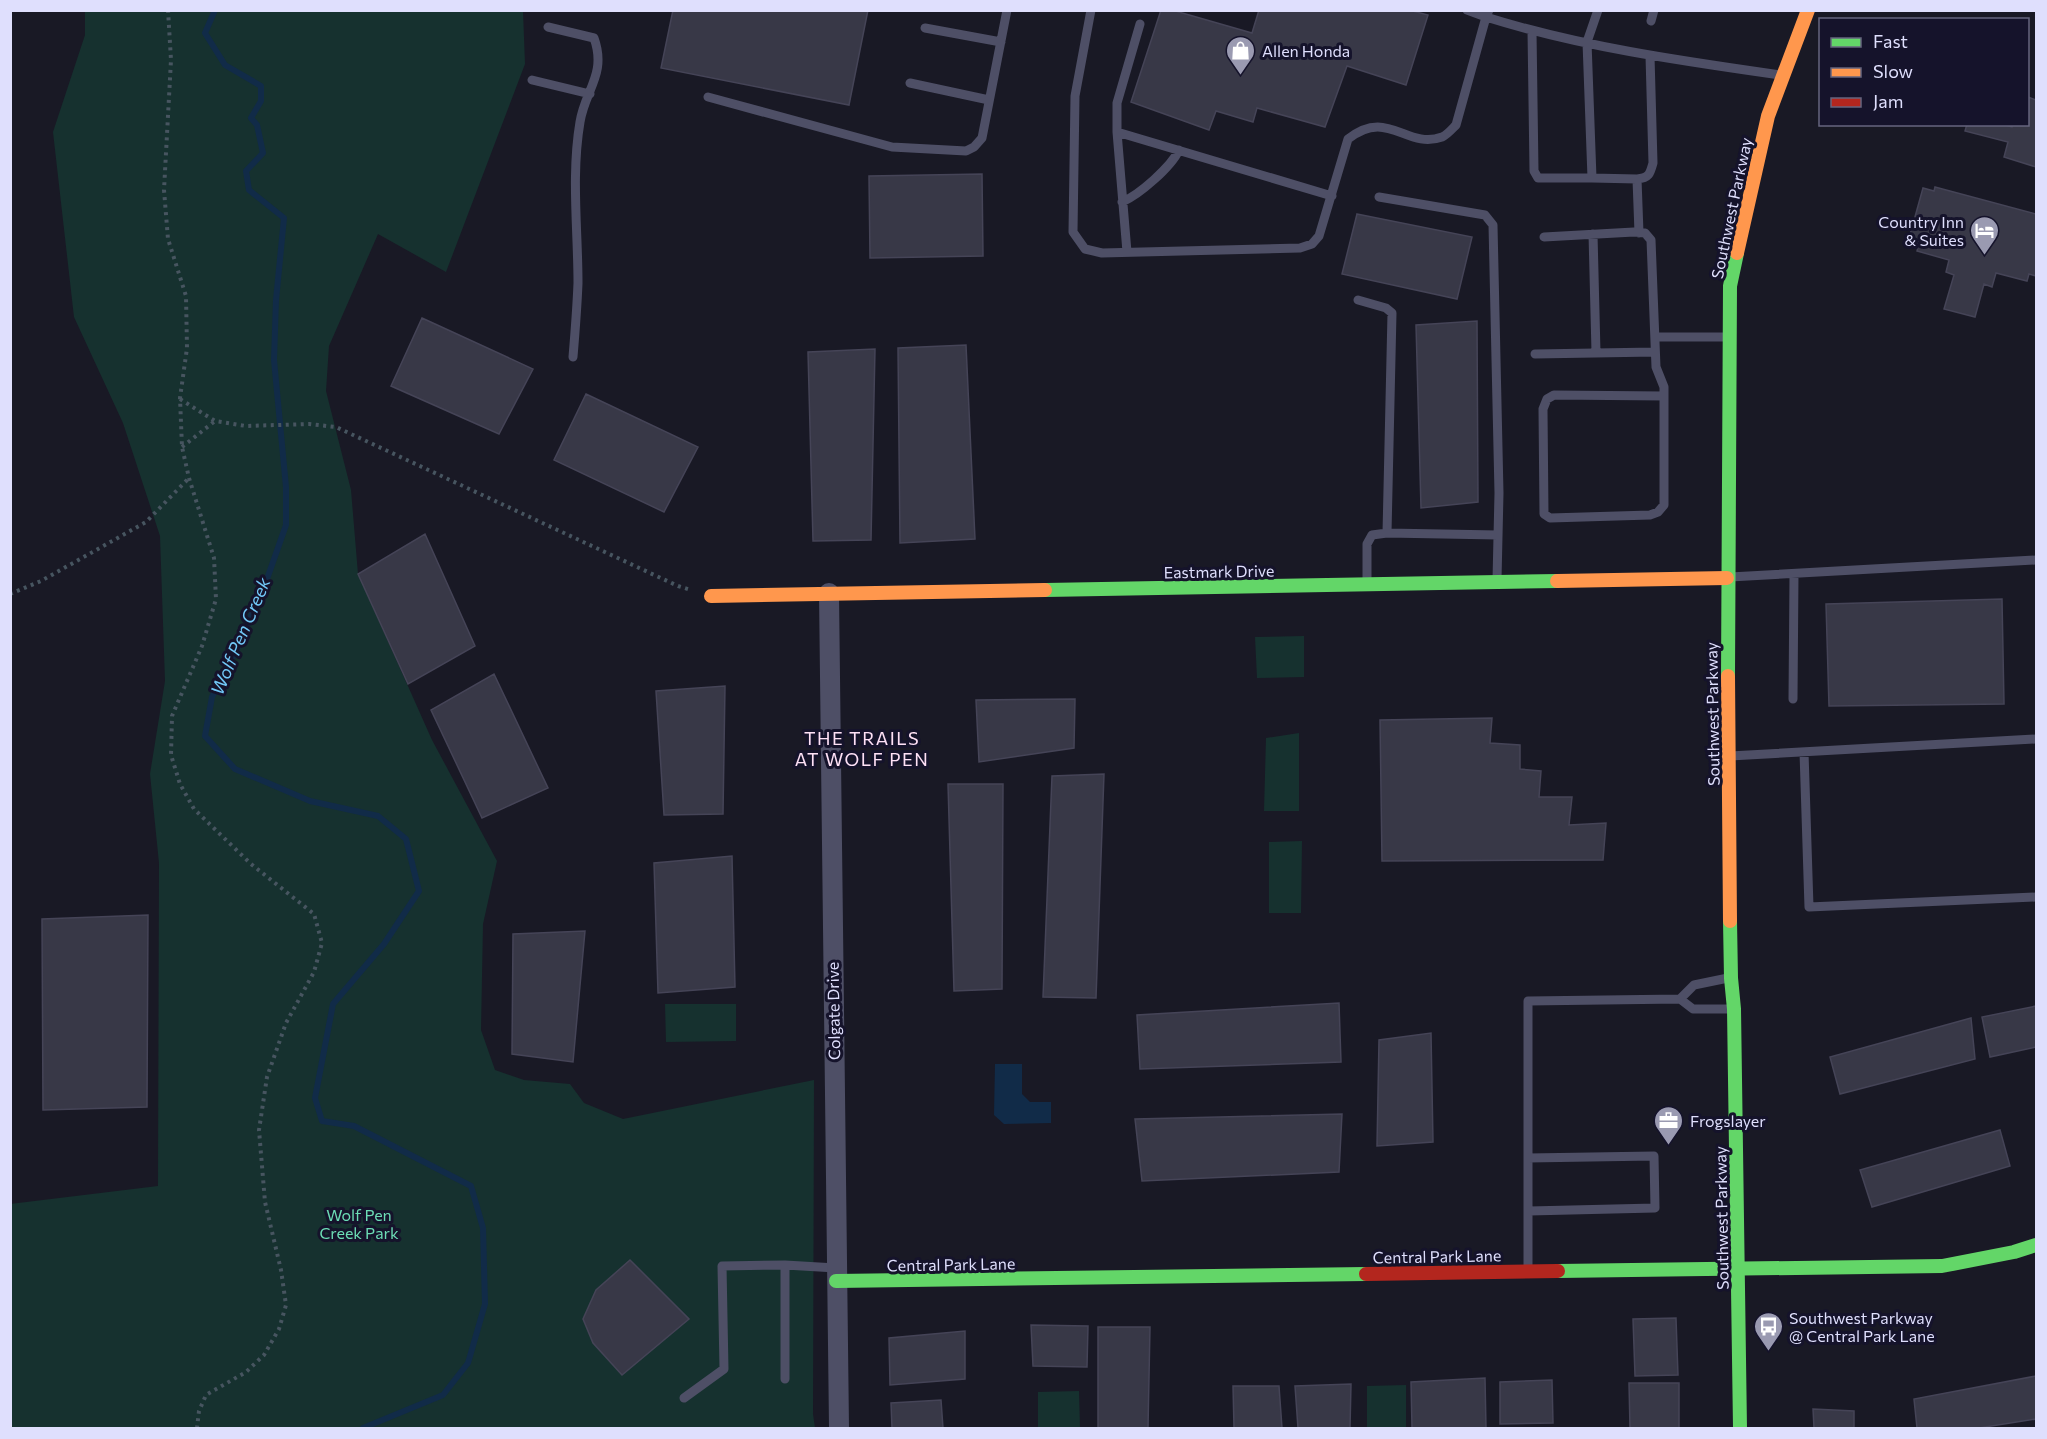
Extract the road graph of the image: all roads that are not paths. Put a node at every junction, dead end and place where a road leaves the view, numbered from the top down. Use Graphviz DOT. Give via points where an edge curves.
graph roads {
  1 [pos="1007,10"];
  2 [pos="1091,10"];
  3 [pos="1467,10"];
  4 [pos="1598,10"];
  5 [pos="1654,10"];
  6 [pos="1808,10"];
  7 [pos="1488,14"];
  8 [pos="1651,21"];
  9 [pos="1140,24"];
  10 [pos="548,27"];
  11 [pos="925,28"];
  12 [pos="1532,31"];
  13 [pos="1001,42"];
  14 [pos="1587,42"];
  15 [pos="1650,56"];
  16 [pos="1783,76"];
  17 [pos="532,80"];
  18 [pos="910,83"];
  19 [pos="590,94"];
  20 [pos="708,97"];
  21 [pos="989,100"];
  22 [pos="1117,132"];
  23 [pos="1179,150"];
  24 [pos="1592,178"];
  25 [pos="1637,179"];
  26 [pos="1332,196"];
  27 [pos="1379,197"];
  28 [pos="1122,202"];
  29 [pos="1639,233"];
  30 [pos="1593,234"];
  31 [pos="1544,237"];
  32 [pos="1127,252"];
  33 [pos="1358,300"];
  34 [pos="1655,337"];
  35 [pos="1730,337"];
  36 [pos="1596,352"];
  37 [pos="1655,352"];
  38 [pos="1535,354"];
  39 [pos="573,357"];
  40 [pos="1664,396"];
  41 [pos="1387,533"];
  42 [pos="1498,535"];
  43 [pos="2037,560"];
  44 [pos="1794,574"];
  45 [pos="1727,578"];
  46 [pos="1497,582"];
  47 [pos="1367,585"];
  48 [pos="829,593"];
  49 [pos="711,596"];
  50 [pos="1793,699"];
  51 [pos="2037,740"];
  52 [pos="1804,752"];
  53 [pos="1729,756"];
  54 [pos="2037,897"];
  55 [pos="1731,978"];
  56 [pos="1680,999"];
  57 [pos="1734,1008"];
  58 [pos="1528,1158"];
  59 [pos="1529,1211"];
  60 [pos="2037,1245"];
  61 [pos="785,1265"];
  62 [pos="1738,1267"];
  63 [pos="1528,1272"];
  64 [pos="836,1274"];
  65 [pos="784,1379"];
  66 [pos="684,1398"];
  67 [pos="839,1428"];
  68 [pos="1740,1428"];
  1 -- 13 [label="lane"];
  2 -- 32 [label="lane" via="1075,96 1073,232 1085,249"];
  3 -- 7 [label="lane"];
  4 -- 14 [label="lane"];
  5 -- 8 [label="lane"];
  6 -- 16 [label="street, Southwest Parkway"];
  7 -- 12 [label="lane"];
  7 -- 26 [label="lane" via="1456,125 1444,136 1427,140 1376,125 1360,130 1348,139"];
  9 -- 22 [label="lane" via="1117,103"];
  10 -- 19 [label="lane" via="594,38 599,51"];
  11 -- 13 [label="lane"];
  12 -- 14 [label="lane"];
  12 -- 24 [label="lane" via="1534,171 1538,178"];
  13 -- 21 [label="lane"];
  14 -- 15 [label="lane"];
  14 -- 24 [label="lane"];
  15 -- 16 [label="lane"];
  15 -- 25 [label="lane" via="1653,163 1646,178"];
  16 -- 35 [label="street, Southwest Parkway" via="1768,116 1730,286"];
  17 -- 19 [label="lane"];
  18 -- 21 [label="lane"];
  19 -- 39 [label="lane" via="580,120 575,189 578,284"];
  20 -- 21 [label="lane" via="892,147 966,151 982,138"];
  22 -- 23 [label="lane"];
  22 -- 28 [label="lane"];
  23 -- 26 [label="lane"];
  23 -- 28 [label="lane" via="1154,178"];
  24 -- 25 [label="lane"];
  25 -- 29 [label="lane"];
  26 -- 32 [label="lane" via="1319,236 1312,244 1300,248"];
  27 -- 42 [label="lane" via="1485,215 1493,225"];
  28 -- 32 [label="lane"];
  29 -- 30 [label="lane"];
  29 -- 34 [label="lane" via="1645,233 1651,240"];
  30 -- 31 [label="lane"];
  30 -- 36 [label="lane"];
  33 -- 41 [label="lane" via="1392,313"];
  34 -- 35 [label="lane"];
  34 -- 37 [label="lane"];
  35 -- 45 [label="street, Southwest Parkway"];
  36 -- 37 [label="lane"];
  36 -- 38 [label="lane"];
  37 -- 40 [label="lane"];
  40 -- 40 [label="lane" via="1554,395 1547,399 1543,409 1544,514 1550,518 1658,512 1664,505"];
  41 -- 42 [label="lane"];
  41 -- 47 [label="lane" via="1372,535 1367,544"];
  42 -- 46 [label="lane"];
  43 -- 44 [label="lane"];
  44 -- 45 [label="lane"];
  44 -- 50 [label="lane"];
  45 -- 46 [label="street, Eastmark Drive"];
  45 -- 53 [label="street, Southwest Parkway"];
  46 -- 47 [label="street, Eastmark Drive"];
  47 -- 48 [label="street, Eastmark Drive"];
  48 -- 49 [label="street, Eastmark Drive"];
  48 -- 64 [label="street, Colgate Drive"];
  51 -- 52 [label="lane"];
  52 -- 53 [label="lane"];
  52 -- 54 [label="lane" via="1809,907"];
  53 -- 55 [label="street, Southwest Parkway"];
  55 -- 56 [label="lane" via="1694,985"];
  55 -- 57 [label="street, Southwest Parkway"];
  56 -- 57 [label="lane" via="1693,1009"];
  56 -- 58 [label="lane" via="1528,1001"];
  57 -- 62 [label="street, Southwest Parkway"];
  58 -- 59 [label="lane"];
  58 -- 59 [label="lane" via="1654,1156 1655,1208"];
  59 -- 63 [label="lane"];
  60 -- 62 [label="street, Central Park Lane" via="1942,1266"];
  61 -- 64 [label="lane"];
  61 -- 65 [label="lane"];
  61 -- 66 [label="lane" via="722,1266 724,1369"];
  62 -- 63 [label="street, Central Park Lane"];
  62 -- 68 [label="street, Southwest Parkway"];
  63 -- 64 [label="street, Central Park Lane"];
  64 -- 67 [label="street, Colgate Drive"];
}
